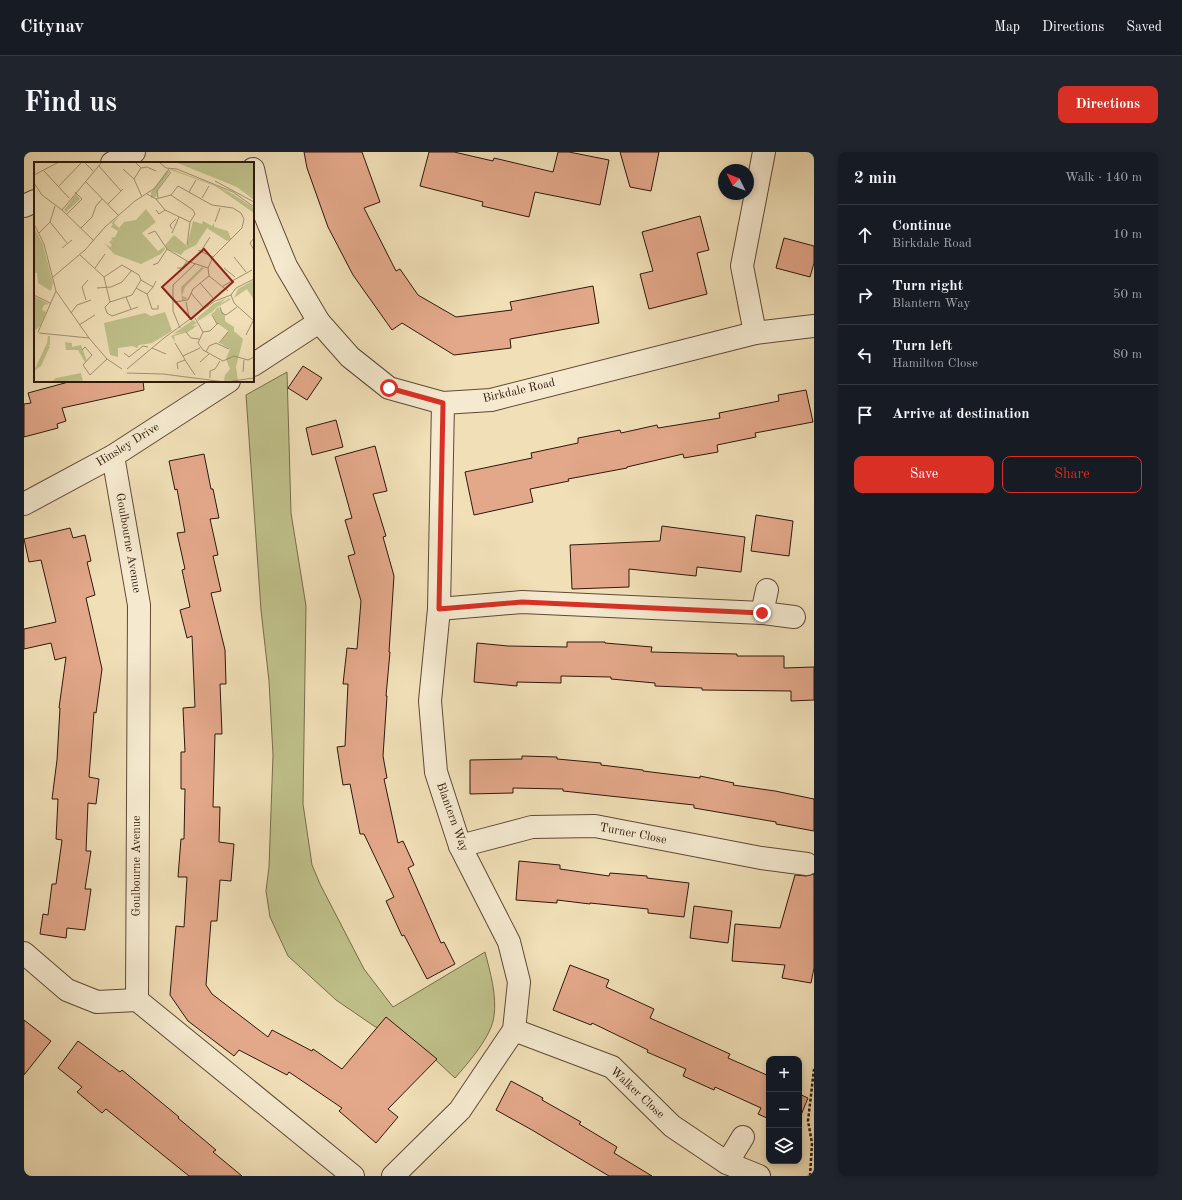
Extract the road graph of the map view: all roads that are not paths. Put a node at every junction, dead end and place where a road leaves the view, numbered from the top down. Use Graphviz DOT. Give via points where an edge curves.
graph roads {
  1 [pos="134,152"];
  2 [pos="249,152"];
  3 [pos="764,152"];
  4 [pos="114,162"];
  5 [pos="252,162"];
  6 [pos="254,174"];
  7 [pos="34,201"];
  8 [pos="24,206"];
  9 [pos="319,322"];
  10 [pos="814,326"];
  11 [pos="756,333"];
  12 [pos="254,364"];
  13 [pos="227,382"];
  14 [pos="443,403"];
  15 [pos="113,456"];
  16 [pos="24,504"];
  17 [pos="767,590"];
  18 [pos="439,609"];
  19 [pos="762,613"];
  20 [pos="794,617"];
  21 [pos="460,846"];
  22 [pos="806,864"];
  23 [pos="24,953"];
  24 [pos="137,1000"];
  25 [pos="514,1030"];
  26 [pos="743,1137"];
  27 [pos="727,1163"];
  28 [pos="353,1176"];
  29 [pos="394,1176"];
  30 [pos="760,1176"];
  1 -- 4 [label="street"];
  2 -- 5 [label="street"];
  3 -- 11 [label="street" via="742,266"];
  6 -- 9 [label="street, Birkdale Road" via="261,205 286,266"];
  7 -- 8 [label="street"];
  9 -- 12 [label="street"];
  9 -- 14 [label="street, Birkdale Road" via="350,357 389,388"];
  10 -- 11 [label="street, Birkdale Road"];
  11 -- 14 [label="street, Birkdale Road" via="491,400"];
  13 -- 15 [label="street, Hinsley Drive"];
  14 -- 18 [label="street, Blantern Way"];
  15 -- 16 [label="street, Hinsley Drive"];
  15 -- 24 [label="street, Goulbourne Avenue" via="139,605"];
  17 -- 19 [label="street"];
  18 -- 19 [label="street" via="522,602"];
  18 -- 21 [label="street, Blantern Way" via="430,701 436,772"];
  19 -- 20 [label="street"];
  21 -- 22 [label="street, Turner Close" via="532,827 595,826 761,858"];
  21 -- 25 [label="street, Blantern Way" via="509,942 519,982"];
  23 -- 24 [label="street" via="68,990 97,1002"];
  24 -- 28 [label="street"];
  25 -- 27 [label="street, Walker Close" via="612,1067 672,1126"];
  25 -- 29 [label="street, Blantern Way" via="460,1110"];
  26 -- 27 [label="street"];
  27 -- 30 [label="street, Walker Close"];
}
